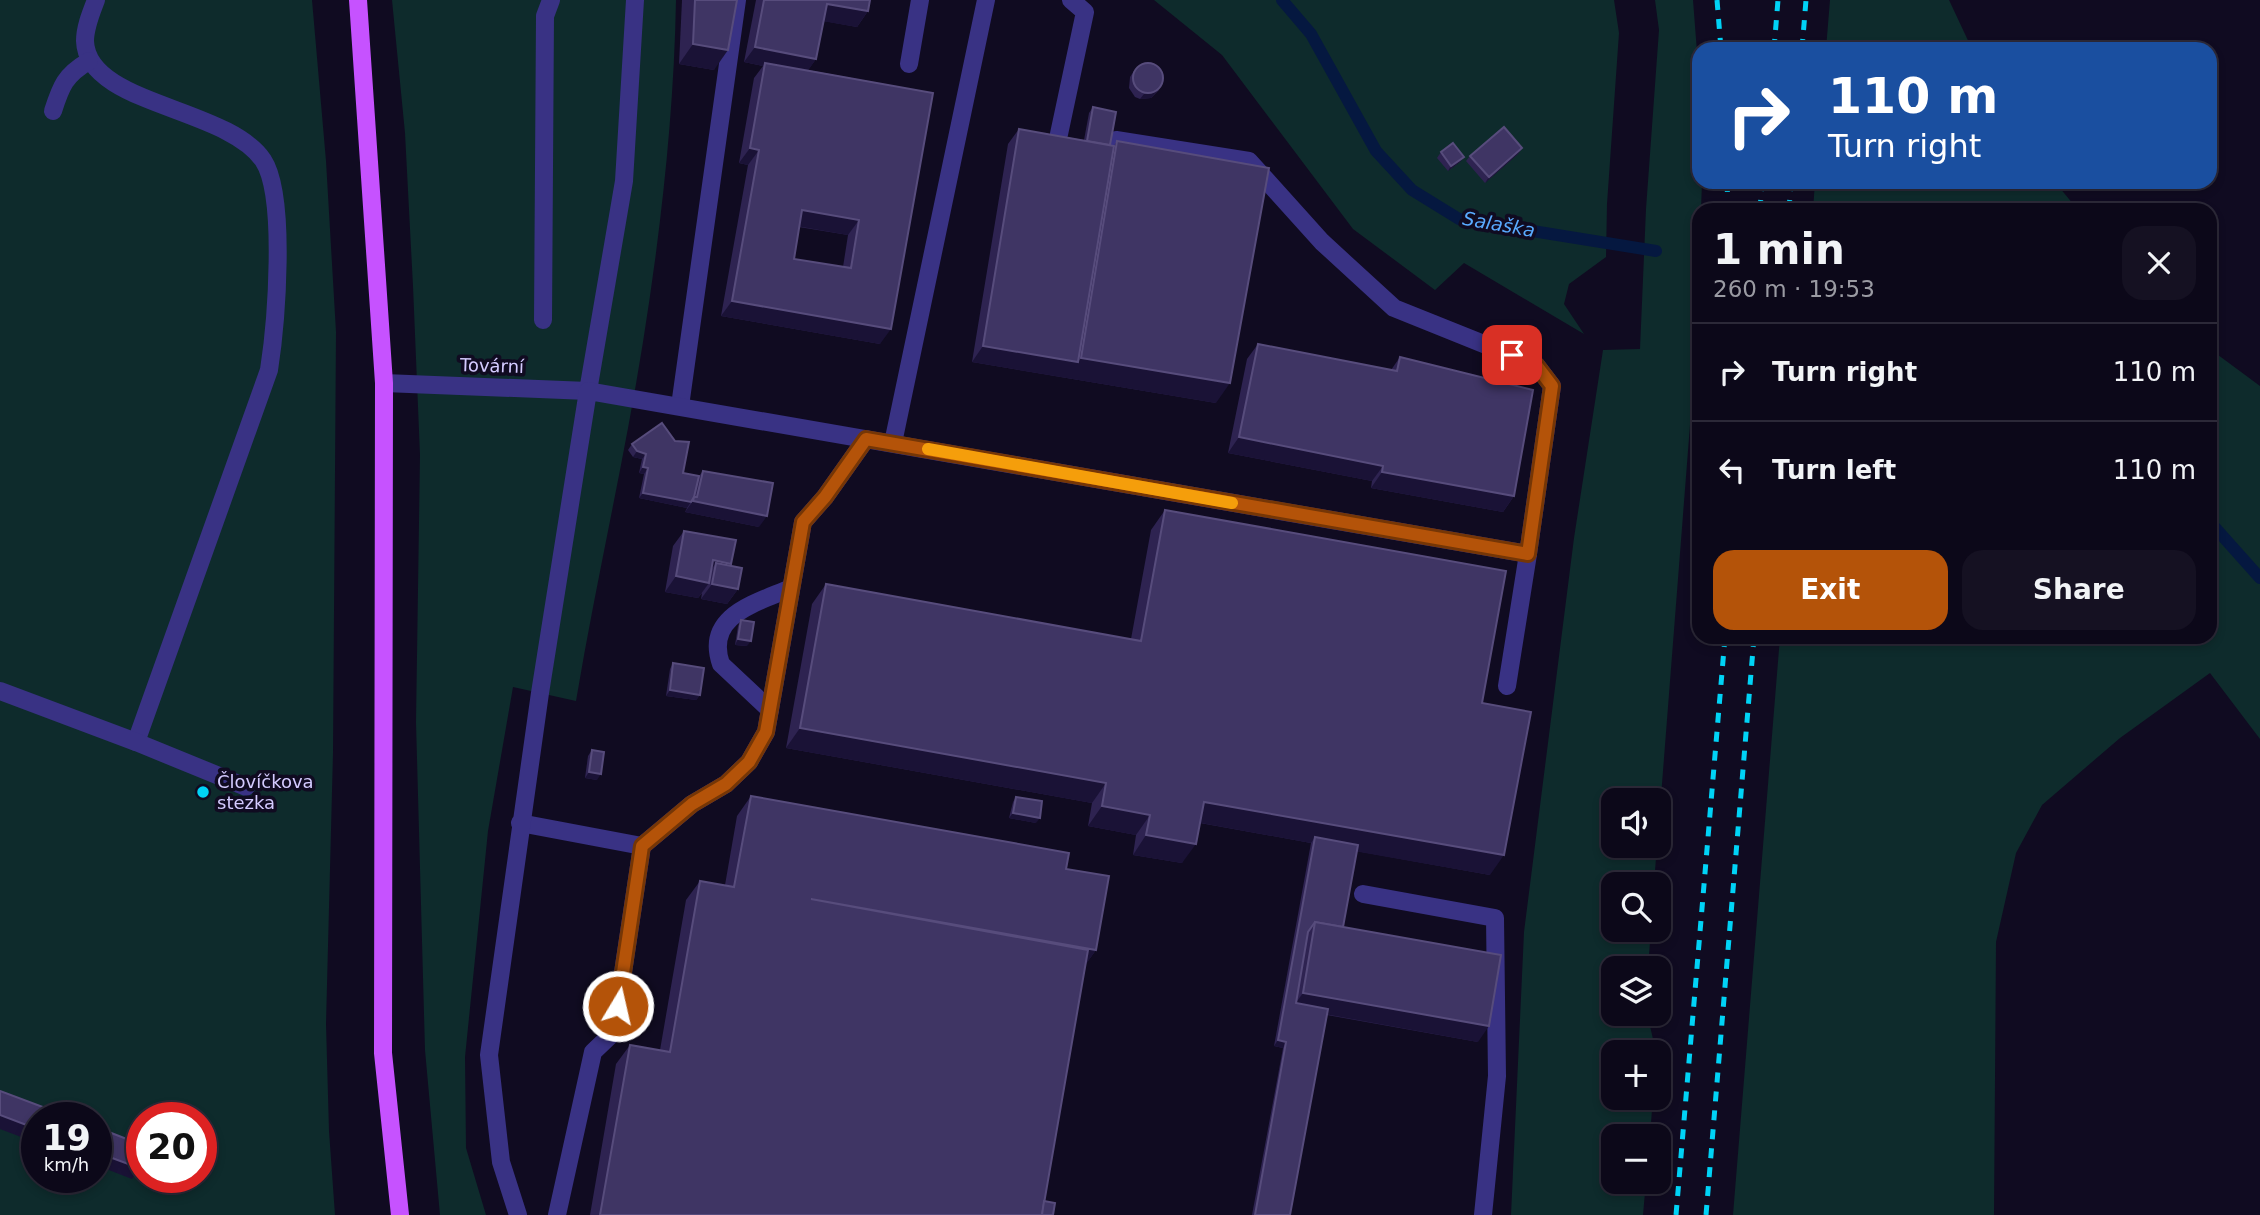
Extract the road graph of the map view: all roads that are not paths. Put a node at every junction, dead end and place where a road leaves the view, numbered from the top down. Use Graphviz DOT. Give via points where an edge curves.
graph roads {
  1 [pos="96,0"];
  2 [pos="358,0"];
  3 [pos="551,0"];
  4 [pos="635,0"];
  5 [pos="737,0"];
  6 [pos="920,0"];
  7 [pos="986,0"];
  8 [pos="1071,0"];
  9 [pos="89,61"];
  10 [pos="909,64"];
  11 [pos="53,111"];
  12 [pos="1059,134"];
  13 [pos="1116,140"];
  14 [pos="543,320"];
  15 [pos="384,383"];
  16 [pos="588,391"];
  17 [pos="680,407"];
  18 [pos="866,439"];
  19 [pos="893,443"];
  20 [pos="1528,554"];
  21 [pos="791,588"];
  22 [pos="1507,686"];
  23 [pos="0,691"];
  24 [pos="770,710"];
  25 [pos="136,741"];
  26 [pos="246,786"];
  27 [pos="520,824"];
  28 [pos="642,846"];
  29 [pos="1363,894"];
  30 [pos="400,1215"];
  31 [pos="518,1215"];
  32 [pos="557,1215"];
  33 [pos="1483,1215"];
  1 -- 9 [label="street" via="86,30"];
  2 -- 15 [label="main road"];
  3 -- 14 [label="street" via="545,16"];
  4 -- 16 [label="street" via="624,181"];
  5 -- 17 [label="street"];
  6 -- 10 [label="street"];
  7 -- 19 [label="street"];
  8 -- 12 [label="street" via="1085,12"];
  9 -- 11 [label="street" via="62,85"];
  9 -- 25 [label="street" via="114,85 240,138 255,150 274,187 275,325 269,370"];
  13 -- 20 [label="street" via="1249,161 1322,242 1394,308 1536,365 1552,386"];
  15 -- 16 [label="street, Tovární"];
  15 -- 30 [label="main road" via="383,1053"];
  16 -- 17 [label="street, Tovární"];
  16 -- 27 [label="street"];
  17 -- 18 [label="street, Tovární"];
  18 -- 19 [label="street, Tovární"];
  18 -- 21 [label="street" via="803,522"];
  19 -- 20 [label="street, Tovární"];
  20 -- 22 [label="street"];
  21 -- 24 [label="street"];
  21 -- 24 [label="street" via="738,612 719,630 721,664"];
  23 -- 25 [label="street"];
  24 -- 28 [label="street" via="766,732 749,762"];
  25 -- 26 [label="street"];
  27 -- 28 [label="street"];
  27 -- 31 [label="street" via="489,1055 502,1162"];
  28 -- 32 [label="street" via="614,1032 593,1052"];
  29 -- 33 [label="street" via="1495,918 1497,1076"];
}
